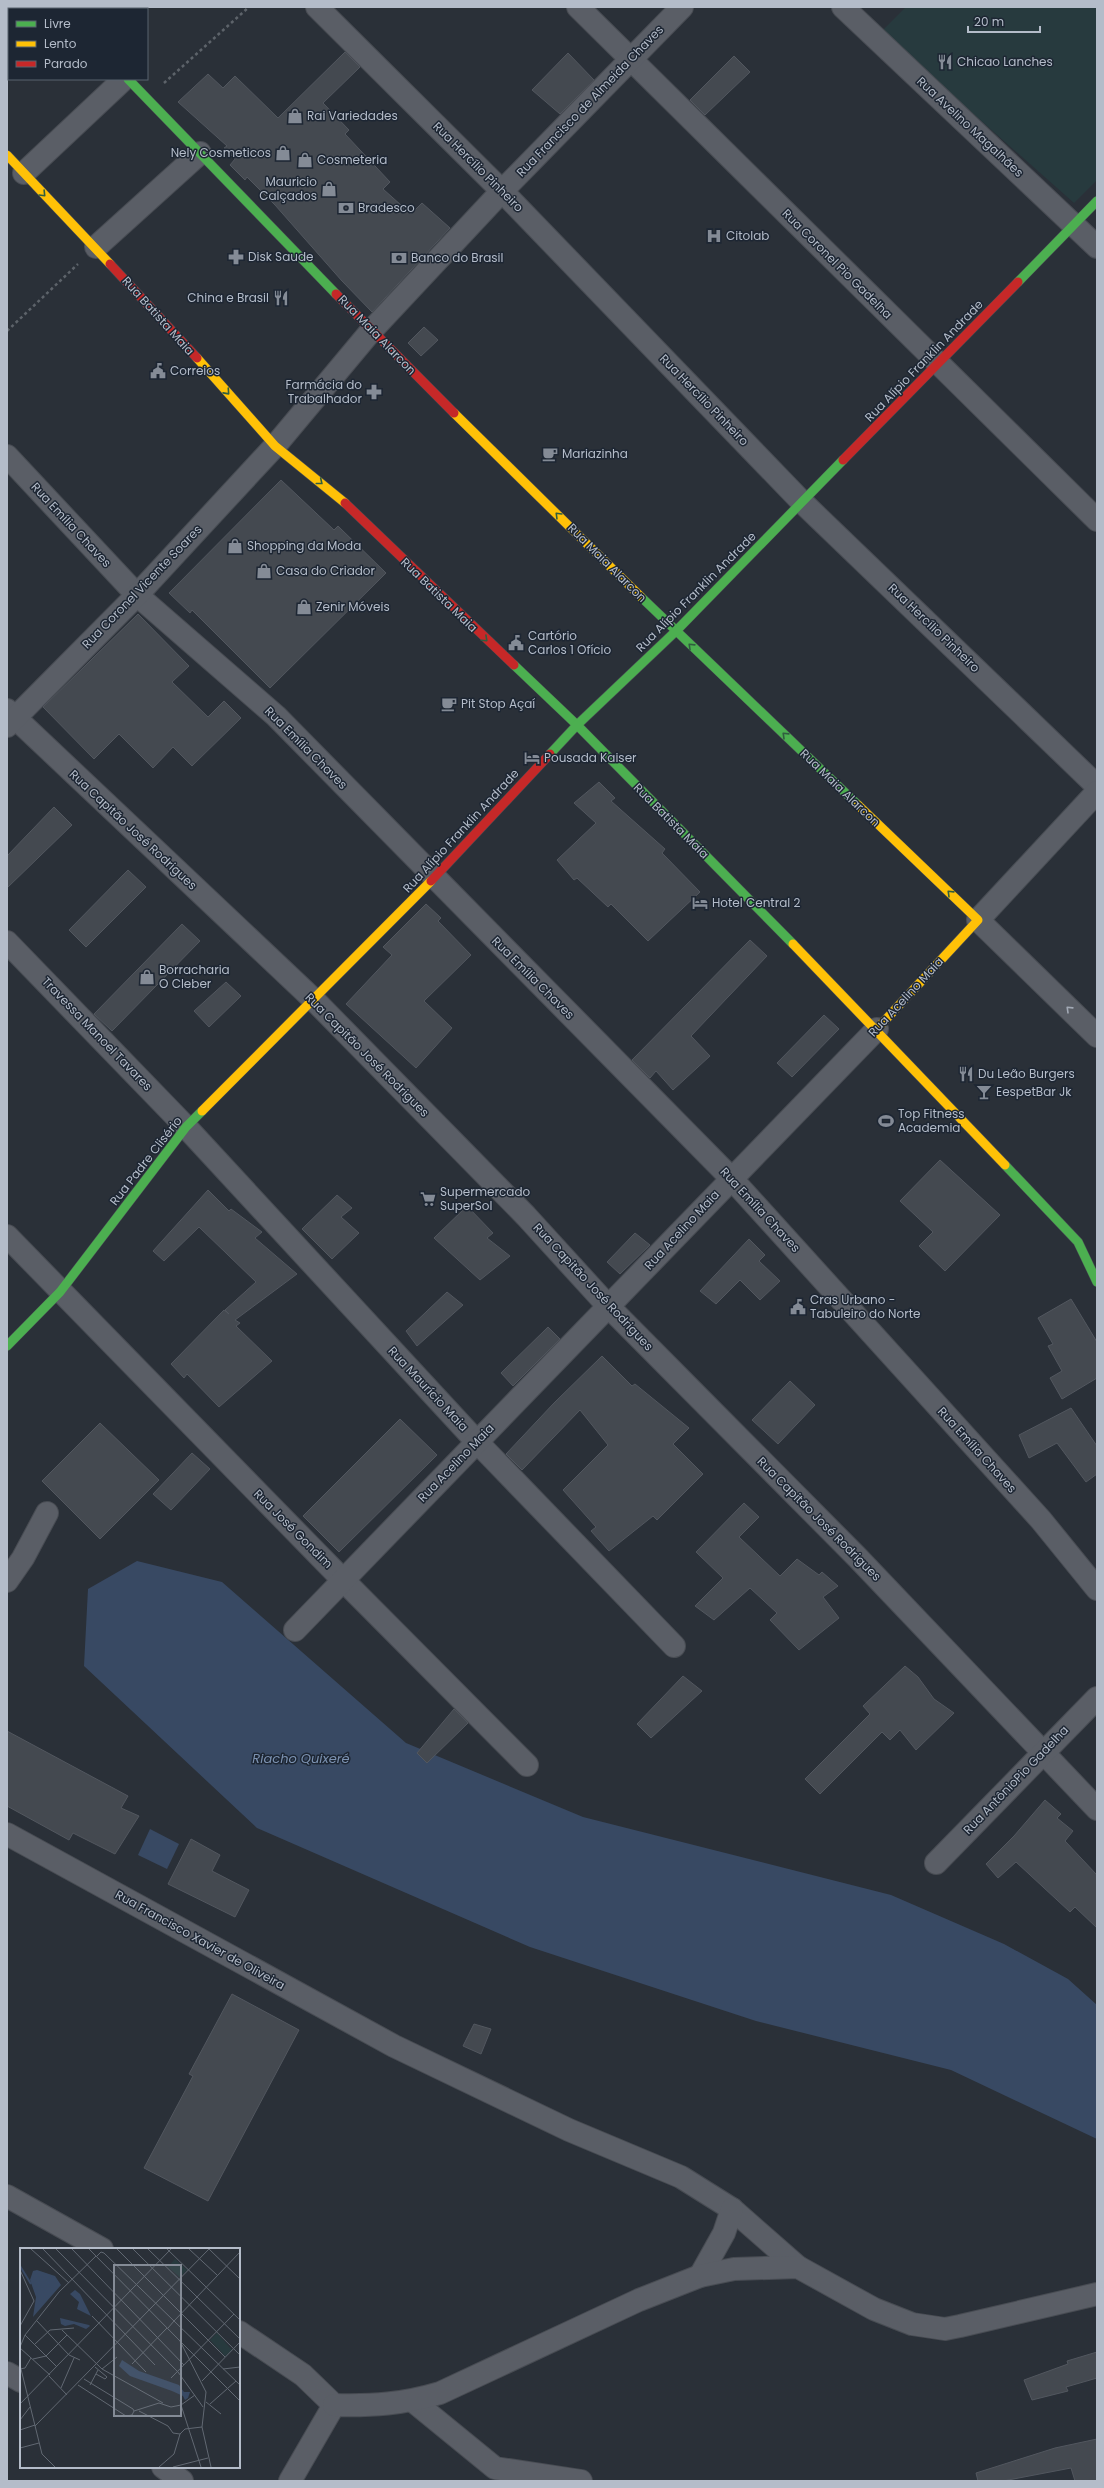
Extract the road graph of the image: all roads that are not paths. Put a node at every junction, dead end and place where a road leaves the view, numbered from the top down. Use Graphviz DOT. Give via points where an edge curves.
graph roads {
  1 [pos="317,7"];
  2 [pos="578,7"];
  3 [pos="682,7"];
  4 [pos="843,7"];
  5 [pos="631,60"];
  6 [pos="123,80"];
  7 [pos="129,80"];
  8 [pos="200,153"];
  9 [pos="7,155"];
  10 [pos="24,173"];
  11 [pos="502,191"];
  12 [pos="1097,201"];
  13 [pos="1074,224"];
  14 [pos="96,247"];
  15 [pos="1097,247"];
  16 [pos="372,331"];
  17 [pos="938,364"];
  18 [pos="275,446"];
  19 [pos="7,456"];
  20 [pos="802,502"];
  21 [pos="1097,520"];
  22 [pos="137,595"];
  23 [pos="676,631"];
  24 [pos="9,718"];
  25 [pos="577,725"];
  26 [pos="1097,786"];
  27 [pos="1097,792"];
  28 [pos="434,878"];
  29 [pos="978,920"];
  30 [pos="7,942"];
  31 [pos="314,1000"];
  32 [pos="876,1029"];
  33 [pos="1097,1036"];
  34 [pos="186,1127"];
  35 [pos="731,1178"];
  36 [pos="7,1236"];
  37 [pos="1078,1242"];
  38 [pos="1097,1260"];
  39 [pos="1097,1282"];
  40 [pos="60,1292"];
  41 [pos="609,1307"];
  42 [pos="7,1346"];
  43 [pos="477,1442"];
  44 [pos="47,1513"];
  45 [pos="343,1580"];
  46 [pos="7,1581"];
  47 [pos="1097,1589"];
  48 [pos="295,1630"];
  49 [pos="674,1646"];
  50 [pos="1097,1698"];
  51 [pos="1044,1751"];
  52 [pos="527,1765"];
  53 [pos="1097,1809"];
  54 [pos="7,1834"];
  55 [pos="936,1863"];
  56 [pos="7,2196"];
  57 [pos="732,2209"];
  58 [pos="100,2248"];
  59 [pos="798,2267"];
  60 [pos="700,2276"];
  61 [pos="1097,2294"];
  62 [pos="240,2333"];
  63 [pos="7,2373"];
  64 [pos="20,2380"];
  65 [pos="413,2401"];
  66 [pos="334,2405"];
  67 [pos="164,2468"];
  68 [pos="182,2481"];
  69 [pos="290,2481"];
  70 [pos="581,2481"];
  1 -- 11 [label="street, Rua Hercílio Pinheiro"];
  2 -- 5 [label="street, Rua Coronel Pio Gadelha"];
  3 -- 5 [label="street, Rua Francisco de Almeida Chaves"];
  4 -- 13 [label="street, Rua Avelino Magalhães"];
  5 -- 11 [label="street, Rua Francisco de Almeida Chaves"];
  5 -- 17 [label="street, Rua Coronel Pio Gadelha"];
  6 -- 10 [label="street"];
  7 -- 8 [label="main road, Rua Maia Alarcon"];
  8 -- 14 [label="street"];
  8 -- 16 [label="main road, Rua Maia Alarcon" via="293,246"];
  9 -- 10 [label="main road, Rua Batista Maia"];
  10 -- 14 [label="main road, Rua Batista Maia, one-way"];
  11 -- 16 [label="street, Rua Francisco de Almeida Chaves"];
  11 -- 20 [label="street, Rua Hercílio Pinheiro"];
  12 -- 13 [label="main road, Rua Alípio Franklin Andrade"];
  13 -- 15 [label="street, Rua Avelino Magalhães"];
  13 -- 17 [label="main road, Rua Alípio Franklin Andrade"];
  14 -- 18 [label="main road, Rua Batista Maia, one-way"];
  16 -- 18 [label="street, Rua Francisco de Almeida Chaves"];
  23 -- 16 [label="main road, Rua Maia Alarcon, one-way"];
  17 -- 20 [label="main road, Rua Alípio Franklin Andrade"];
  17 -- 21 [label="street, Rua Coronel Pio Gadelha"];
  18 -- 22 [label="street, Rua Coronel Vicente Soares"];
  18 -- 25 [label="main road, Rua Batista Maia, one-way" via="337,496"];
  19 -- 22 [label="street, Rua Emília Chaves"];
  20 -- 23 [label="main road, Rua Alípio Franklin Andrade"];
  20 -- 26 [label="street, Rua Hercílio Pinheiro"];
  22 -- 24 [label="street, Rua Coronel Vicente Soares"];
  22 -- 28 [label="street, Rua Emília Chaves" via="276,716"];
  23 -- 25 [label="main road, Rua Alípio Franklin Andrade"];
  29 -- 23 [label="main road, Rua Maia Alarcon, one-way"];
  24 -- 31 [label="street, Rua Capitão José Rodrigues"];
  25 -- 28 [label="main road, Rua Alípio Franklin Andrade"];
  25 -- 32 [label="main road, Rua Batista Maia"];
  27 -- 29 [label="street, Rua Acelino Maia"];
  28 -- 31 [label="main road, Rua Alípio Franklin Andrade"];
  28 -- 35 [label="street, Rua Emília Chaves"];
  29 -- 32 [label="main road, Rua Acelino Maia"];
  33 -- 29 [label="street, Rua Maia Alarcon, one-way"];
  30 -- 34 [label="street, Travessa Manoel Tavares"];
  31 -- 34 [label="main road, Rua Padre Clisério"];
  31 -- 41 [label="street, Rua Capitão José Rodrigues" via="526,1216"];
  32 -- 35 [label="street, Rua Acelino Maia"];
  32 -- 37 [label="main road, Rua Batista Maia"];
  34 -- 40 [label="main road, Rua Padre Clisério"];
  34 -- 43 [label="street, Rua Maurício Maia"];
  35 -- 41 [label="street, Rua Acelino Maia"];
  35 -- 47 [label="street, Rua Emília Chaves" via="1041,1520"];
  36 -- 40 [label="street, Rua José Gondim"];
  37 -- 38 [label="street"];
  37 -- 39 [label="main road, Rua Batista Maia"];
  40 -- 42 [label="main road, Rua Padre Clisério"];
  40 -- 45 [label="street, Rua José Gondim"];
  41 -- 43 [label="street, Rua Acelino Maia"];
  41 -- 51 [label="street, Rua Capitão José Rodrigues" via="857,1557"];
  43 -- 45 [label="street, Rua Acelino Maia"];
  43 -- 49 [label="street, Rua Maurício Maia"];
  44 -- 46 [label="street" via="23,1558"];
  45 -- 48 [label="street, Rua Acelino Maia"];
  45 -- 52 [label="street, Rua José Gondim"];
  50 -- 51 [label="street, Rua AntônioPio Gadelha"];
  51 -- 53 [label="street, Rua Capitão José Rodrigues"];
  51 -- 55 [label="street, Rua AntônioPio Gadelha"];
  54 -- 57 [label="street, Rua Francisco Xavier de Oliveira" via="394,2046 568,2130 682,2177"];
  56 -- 58 [label="street"];
  57 -- 59 [label="street, Rua Francisco Xavier de Oliveira"];
  57 -- 60 [label="street" via="724,2233"];
  59 -- 60 [label="street" via="748,2267"];
  59 -- 61 [label="street, Rua Francisco Xavier de Oliveira" via="874,2309 929,2328 960,2326"];
  60 -- 65 [label="street" via="639,2300 440,2393"];
  62 -- 66 [label="street" via="303,2375"];
  63 -- 64 [label="street"];
  65 -- 66 [label="street" via="378,2406"];
  65 -- 70 [label="street" via="495,2468"];
  66 -- 69 [label="street"];
  67 -- 68 [label="street"];
}
